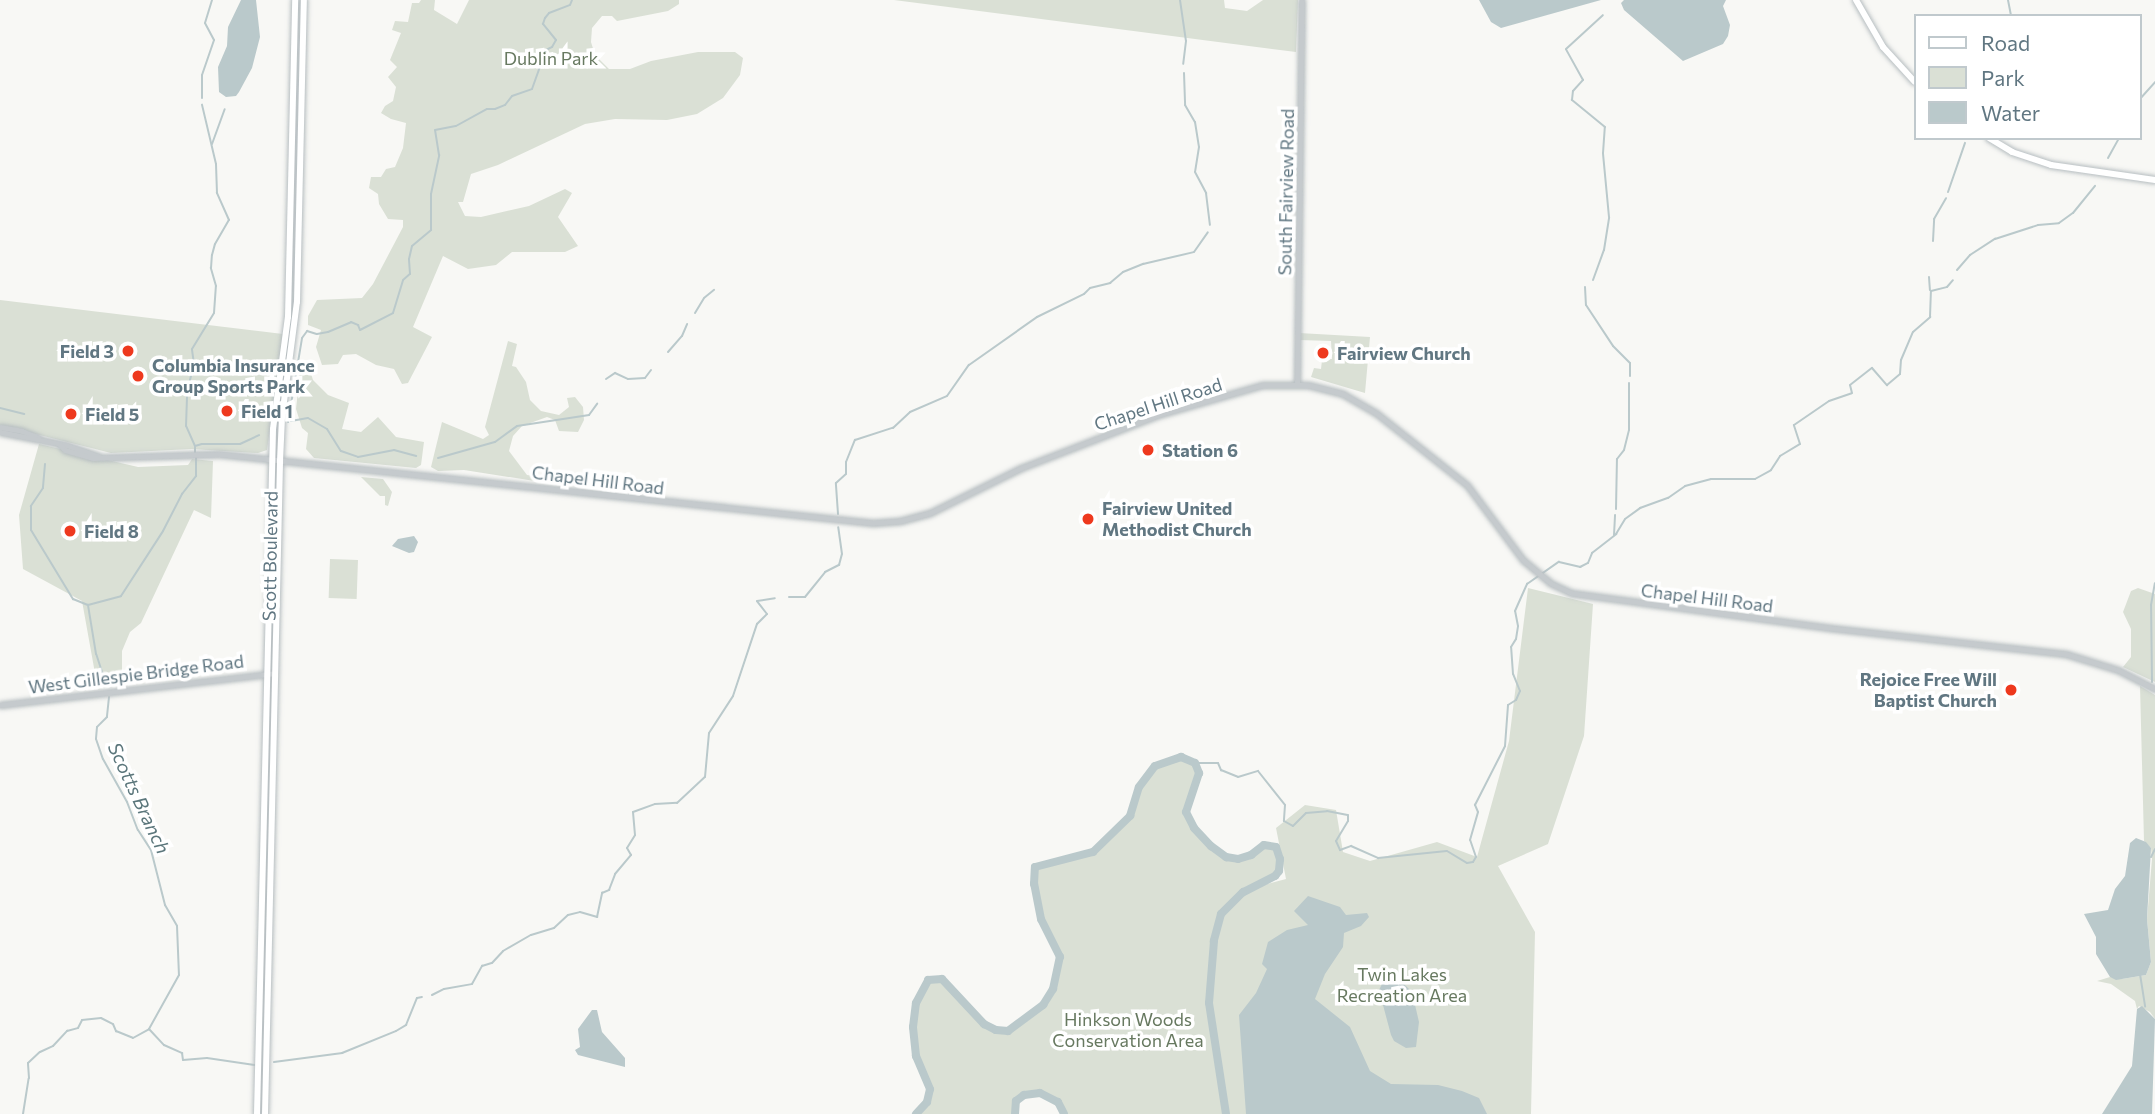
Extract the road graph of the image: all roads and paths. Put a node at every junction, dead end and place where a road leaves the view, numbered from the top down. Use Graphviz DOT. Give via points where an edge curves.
graph roads {
  1 [pos="295,0"];
  2 [pos="304,0"];
  3 [pos="1303,0"];
  4 [pos="1856,0"];
  5 [pos="1913,80"];
  6 [pos="1992,140"];
  7 [pos="2155,180"];
  8 [pos="1297,384"];
  9 [pos="0,429"];
  10 [pos="276,461"];
  11 [pos="271,673"];
  12 [pos="2155,689"];
  13 [pos="0,705"];
  14 [pos="257,1114"];
  15 [pos="265,1114"];
  1 -- 10 [label="main road, Scott Boulevard" via="288,317 276,398"];
  2 -- 10 [label="main road, Scott Boulevard" via="297,302"];
  3 -- 8 [label="street, South Fairview Road"];
  4 -- 5 [label="main road" via="1882,47"];
  6 -- 7 [label="main road" via="2051,165"];
  8 -- 10 [label="street, Chapel Hill Road" via="1262,385 1161,414 1021,468 930,513 900,521 873,523"];
  8 -- 12 [label="street, Chapel Hill Road" via="1326,388 1360,403 1482,501 1536,573 1587,597 2066,654 2118,670"];
  9 -- 10 [label="street, Chapel Hill Road" via="22,431 93,458 219,454"];
  10 -- 11 [label="main road, Scott Boulevard"];
  11 -- 13 [label="street, West Gillespie Bridge Road"];
  11 -- 14 [label="main road, Scott Boulevard"];
  11 -- 15 [label="main road, Scott Boulevard"];
}
